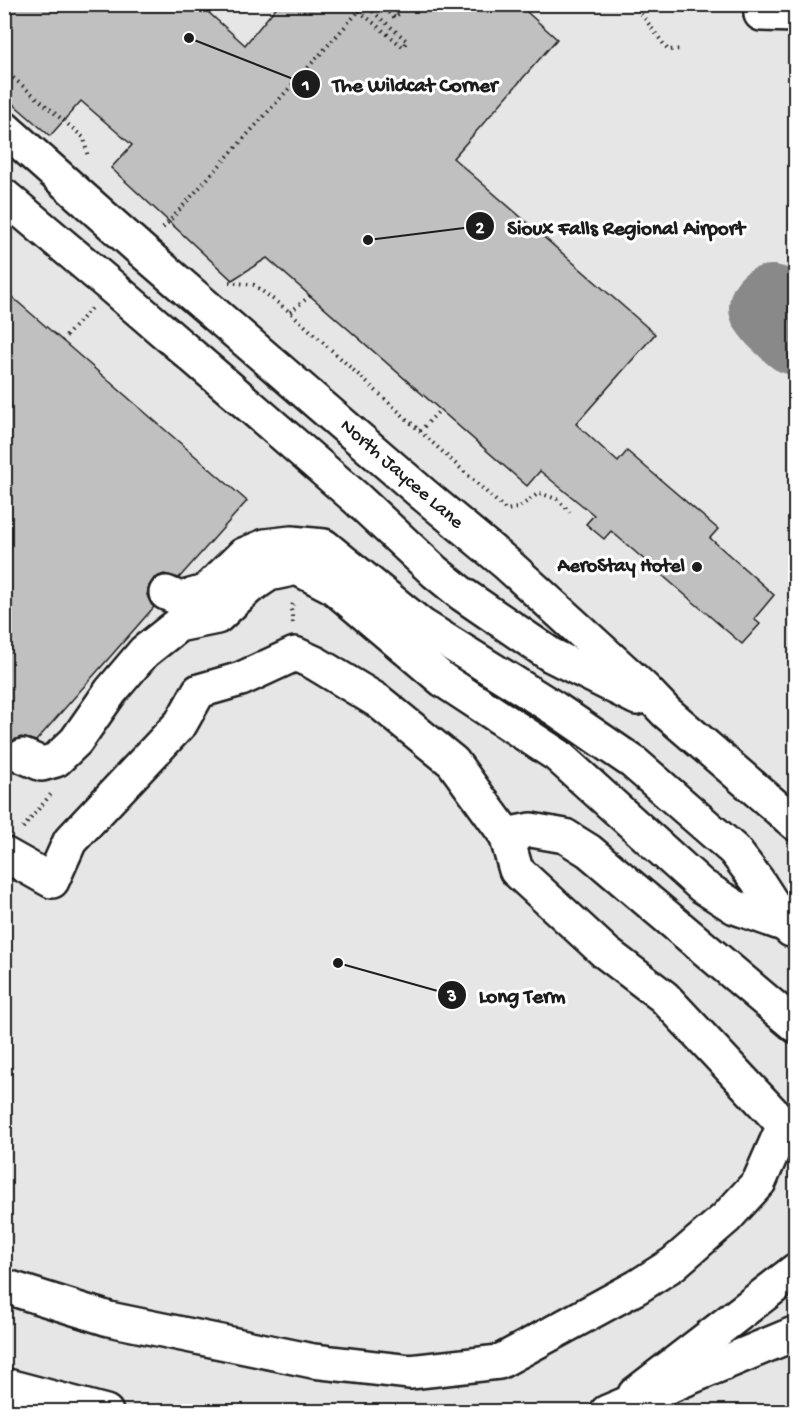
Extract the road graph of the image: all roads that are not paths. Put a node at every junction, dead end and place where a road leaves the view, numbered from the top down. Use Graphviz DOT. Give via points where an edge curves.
graph roads {
  1 [pos="761,14"];
  2 [pos="795,15"];
  3 [pos="4,128"];
  4 [pos="4,196"];
  5 [pos="166,592"];
  6 [pos="666,712"];
  7 [pos="23,756"];
  8 [pos="795,824"];
  9 [pos="506,835"];
  10 [pos="4,854"];
  11 [pos="792,925"];
  12 [pos="795,1026"];
  13 [pos="795,1270"];
  14 [pos="4,1286"];
  15 [pos="795,1333"];
  16 [pos="4,1385"];
  17 [pos="4,1395"];
  18 [pos="614,1408"];
  19 [pos="25,1412"];
  20 [pos="106,1412"];
  1 -- 2 [label="main road"];
  3 -- 6 [label="main road, North Jaycee Lane" via="507,564"];
  4 -- 6 [label="main road" via="462,594 551,655"];
  5 -- 11 [label="main road" via="180,599 205,592 243,555 265,546 324,546 421,625 633,762 734,850"];
  6 -- 8 [label="main road, North Jaycee Lane"];
  7 -- 11 [label="main road" via="42,764 56,760 76,741 144,652 178,625 217,617 269,574 297,568 332,586 443,680 557,755 702,886 735,908"];
  9 -- 10 [label="main road" via="453,762 378,701 295,654 241,679 199,691 181,723 70,842 52,881"];
  9 -- 12 [label="main road" via="531,830 565,836 589,851"];
  9 -- 14 [label="main road" via="516,870 605,952 664,998 784,1125 759,1182 726,1218 673,1264 499,1362 410,1372 313,1361 109,1319"];
  13 -- 18 [label="main road"];
  15 -- 18 [label="main road"];
  16 -- 20 [label="main road"];
  17 -- 19 [label="main road"];
}
